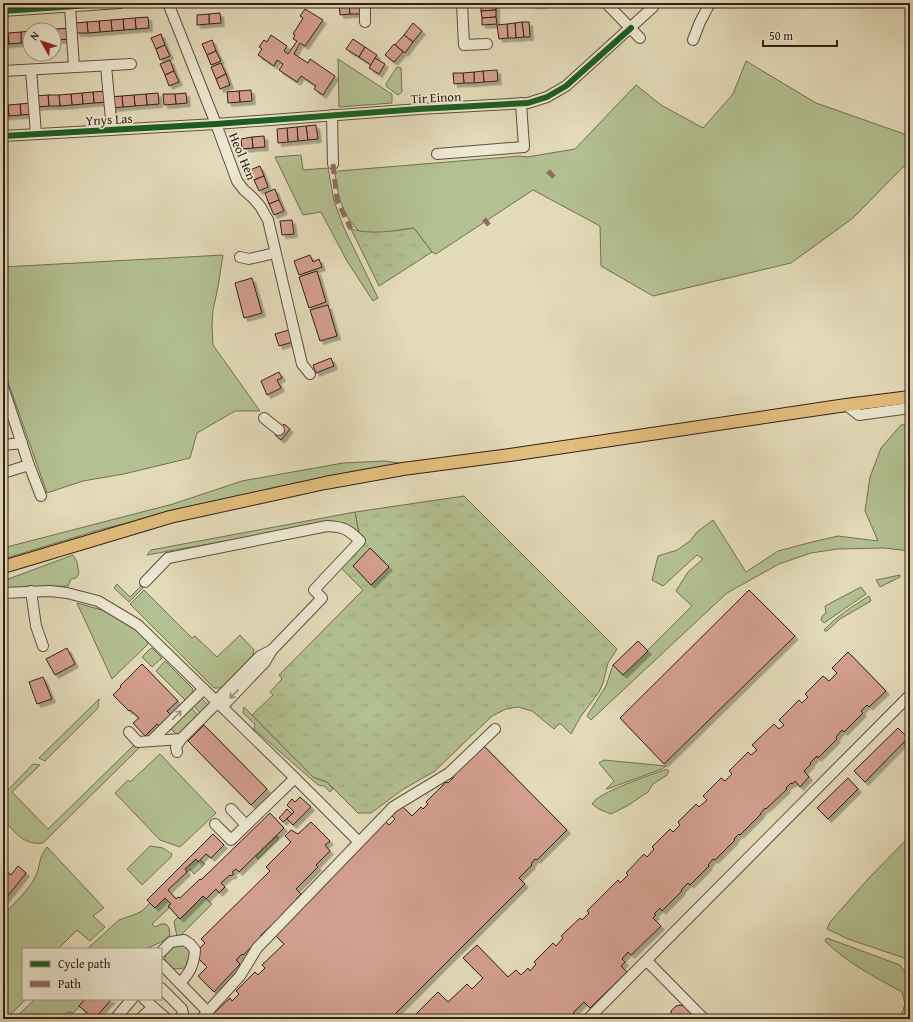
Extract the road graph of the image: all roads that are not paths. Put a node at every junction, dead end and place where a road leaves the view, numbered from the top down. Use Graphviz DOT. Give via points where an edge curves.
graph roads {
  1 [pos="120,3"];
  2 [pos="168,3"];
  3 [pos="365,3"];
  4 [pos="462,3"];
  5 [pos="606,3"];
  6 [pos="710,3"];
  7 [pos="35,6"];
  8 [pos="70,6"];
  9 [pos="653,7"];
  10 [pos="3,11"];
  11 [pos="365,22"];
  12 [pos="631,28"];
  13 [pos="640,38"];
  14 [pos="693,40"];
  15 [pos="487,44"];
  16 [pos="130,64"];
  17 [pos="106,66"];
  18 [pos="74,68"];
  19 [pos="31,70"];
  20 [pos="3,71"];
  21 [pos="522,103"];
  22 [pos="332,115"];
  23 [pos="216,124"];
  24 [pos="112,130"];
  25 [pos="36,134"];
  26 [pos="3,136"];
  27 [pos="437,154"];
  28 [pos="333,164"];
  29 [pos="275,253"];
  30 [pos="240,256"];
  31 [pos="310,374"];
  32 [pos="3,387"];
  33 [pos="910,397"];
  34 [pos="846,405"];
  35 [pos="910,408"];
  36 [pos="264,418"];
  37 [pos="279,430"];
  38 [pos="22,444"];
  39 [pos="3,445"];
  40 [pos="29,465"];
  41 [pos="3,473"];
  42 [pos="41,496"];
  43 [pos="3,567"];
  44 [pos="145,582"];
  45 [pos="31,592"];
  46 [pos="3,593"];
  47 [pos="43,646"];
  48 [pos="204,689"];
  49 [pos="910,695"];
  50 [pos="218,703"];
  51 [pos="495,729"];
  52 [pos="129,732"];
  53 [pos="181,738"];
  54 [pos="150,741"];
  55 [pos="177,752"];
  56 [pos="295,778"];
  57 [pos="231,809"];
  58 [pos="216,824"];
  59 [pos="246,825"];
  60 [pos="358,842"];
  61 [pos="162,951"];
  62 [pos="646,961"];
  63 [pos="162,965"];
  64 [pos="180,983"];
  65 [pos="162,989"];
  66 [pos="131,1000"];
  67 [pos="145,1000"];
  68 [pos="153,1008"];
  69 [pos="204,1015"];
  70 [pos="115,1019"];
  71 [pos="140,1019"];
  72 [pos="167,1019"];
  73 [pos="179,1019"];
  74 [pos="588,1019"];
  75 [pos="704,1019"];
  1 -- 8 [label="street"];
  2 -- 23 [label="street, Heol Hen"];
  3 -- 11 [label="street"];
  4 -- 15 [label="street" via="464,45"];
  5 -- 12 [label="street"];
  6 -- 14 [label="street"];
  7 -- 8 [label="street"];
  7 -- 10 [label="street"];
  8 -- 18 [label="street"];
  9 -- 12 [label="street, Tir Einon"];
  12 -- 13 [label="street"];
  12 -- 21 [label="street, Tir Einon" via="566,86 547,97"];
  16 -- 17 [label="street"];
  17 -- 18 [label="street"];
  17 -- 24 [label="street"];
  18 -- 19 [label="street"];
  19 -- 20 [label="street"];
  19 -- 25 [label="street"];
  21 -- 22 [label="street, Tir Einon"];
  21 -- 27 [label="street" via="524,147"];
  22 -- 23 [label="street, Tir Einon"];
  22 -- 28 [label="street"];
  23 -- 24 [label="street, Ynys Las"];
  23 -- 29 [label="street, Heol Hen" via="237,181 260,206 268,220"];
  24 -- 25 [label="street, Ynys Las"];
  25 -- 26 [label="street, Ynys Las"];
  29 -- 30 [label="street" via="248,259"];
  29 -- 31 [label="street, Heol Hen" via="302,364"];
  32 -- 38 [label="street"];
  33 -- 34 [label="main road"];
  34 -- 35 [label="street" via="860,415"];
  34 -- 43 [label="main road" via="403,469 324,483 170,517"];
  36 -- 37 [label="street"];
  38 -- 39 [label="street"];
  38 -- 40 [label="street"];
  40 -- 41 [label="street"];
  40 -- 42 [label="street"];
  44 -- 50 [label="street" via="168,558 327,526 340,527 351,532 360,541 314,590 322,598"];
  45 -- 46 [label="street"];
  45 -- 47 [label="street" via="36,626"];
  45 -- 48 [label="street" via="67,593 98,601 138,624"];
  48 -- 50 [label="street"];
  54 -- 48 [label="street, one-way"];
  49 -- 62 [label="street"];
  50 -- 53 [label="street"];
  50 -- 56 [label="street"];
  51 -- 60 [label="street" via="449,773 393,807"];
  52 -- 54 [label="street" via="138,742"];
  53 -- 54 [label="street"];
  53 -- 55 [label="street" via="176,747"];
  56 -- 59 [label="street"];
  56 -- 60 [label="street"];
  57 -- 59 [label="street"];
  58 -- 59 [label="street" via="231,840"];
  60 -- 69 [label="street" via="257,948 240,976"];
  61 -- 64 [label="street" via="171,942 184,940 195,950 194,962"];
  62 -- 74 [label="street"];
  62 -- 75 [label="street"];
  63 -- 64 [label="street"];
  64 -- 69 [label="street"];
  65 -- 73 [label="street" via="182,1009 183,1014"];
  66 -- 70 [label="street"];
  67 -- 68 [label="street"];
  68 -- 71 [label="street"];
  68 -- 72 [label="street"];
}
